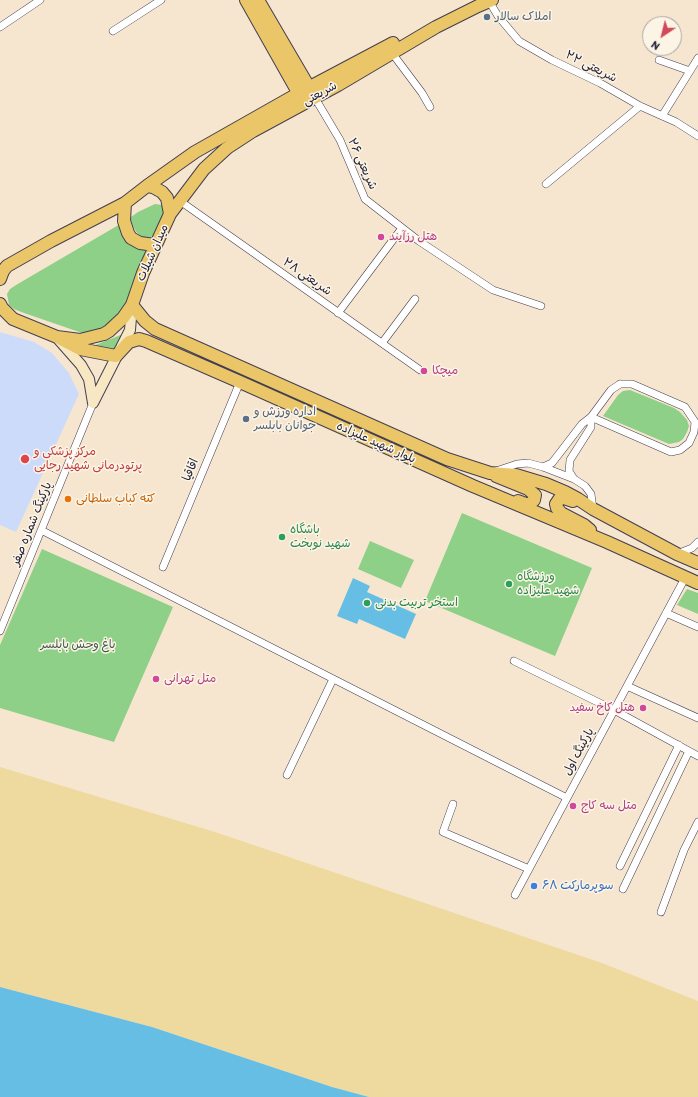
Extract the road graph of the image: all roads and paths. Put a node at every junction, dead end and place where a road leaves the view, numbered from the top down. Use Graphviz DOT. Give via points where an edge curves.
graph roads {
  1 [pos="40,0"];
  2 [pos="160,0"];
  3 [pos="246,0"];
  4 [pos="258,0"];
  5 [pos="474,0"];
  6 [pos="490,0"];
  7 [pos="0,27"];
  8 [pos="113,31"];
  9 [pos="392,53"];
  10 [pos="698,58"];
  11 [pos="659,60"];
  12 [pos="690,71"];
  13 [pos="307,93"];
  14 [pos="640,106"];
  15 [pos="430,107"];
  16 [pos="662,116"];
  17 [pos="698,136"];
  18 [pos="546,184"];
  19 [pos="147,186"];
  20 [pos="180,201"];
  21 [pos="125,203"];
  22 [pos="170,214"];
  23 [pos="402,228"];
  24 [pos="155,245"];
  25 [pos="4,268"];
  26 [pos="0,278"];
  27 [pos="415,299"];
  28 [pos="0,304"];
  29 [pos="132,305"];
  30 [pos="541,306"];
  31 [pos="338,312"];
  32 [pos="0,314"];
  33 [pos="13,319"];
  34 [pos="57,337"];
  35 [pos="382,343"];
  36 [pos="116,356"];
  37 [pos="420,370"];
  38 [pos="240,382"];
  39 [pos="93,403"];
  40 [pos="591,417"];
  41 [pos="543,467"];
  42 [pos="490,474"];
  43 [pos="574,479"];
  44 [pos="473,486"];
  45 [pos="593,509"];
  46 [pos="41,530"];
  47 [pos="606,542"];
  48 [pos="698,542"];
  49 [pos="677,554"];
  50 [pos="698,563"];
  51 [pos="162,567"];
  52 [pos="685,578"];
  53 [pos="698,583"];
  54 [pos="666,613"];
  55 [pos="698,627"];
  56 [pos="0,631"];
  57 [pos="514,661"];
  58 [pos="333,679"];
  59 [pos="627,686"];
  60 [pos="614,710"];
  61 [pos="698,718"];
  62 [pos="679,745"];
  63 [pos="690,751"];
  64 [pos="698,756"];
  65 [pos="287,775"];
  66 [pos="567,798"];
  67 [pos="454,804"];
  68 [pos="698,822"];
  69 [pos="620,866"];
  70 [pos="529,868"];
  71 [pos="623,889"];
  72 [pos="515,895"];
  73 [pos="661,912"];
  1 -- 7 [label="street"];
  2 -- 8 [label="street"];
  3 -- 13 [label="main road"];
  4 -- 13 [label="main road"];
  5 -- 13 [label="main road, شریعتی" via="432,20"];
  6 -- 9 [label="main road, شریعتی"];
  6 -- 14 [label="street, شریعتی ۲۲" via="498,16 519,41"];
  9 -- 13 [label="main road, شریعتی"];
  9 -- 15 [label="street"];
  10 -- 12 [label="street"];
  11 -- 12 [label="street"];
  12 -- 16 [label="street"];
  13 -- 19 [label="main road, شریعتی" via="195,152"];
  13 -- 20 [label="main road, شریعتی" via="227,148 204,168"];
  13 -- 23 [label="street, شریعتی ۲۶" via="340,140 365,199"];
  14 -- 16 [label="street, شریعتی ۲۲"];
  14 -- 18 [label="street"];
  16 -- 17 [label="street, شریعتی ۲۲"];
  19 -- 21 [label="main road"];
  19 -- 22 [label="main road, میدان شیلات" via="162,192 167,198"];
  20 -- 22 [label="main road, شریعتی"];
  20 -- 31 [label="street, شریعتی ۲۸"];
  21 -- 24 [label="main road" via="124,221 128,233 140,243"];
  21 -- 25 [label="main road"];
  22 -- 24 [label="main road, میدان شیلات"];
  23 -- 30 [label="street, شریعتی ۲۶" via="493,290"];
  23 -- 31 [label="street"];
  24 -- 29 [label="main road, میدان شیلات"];
  25 -- 26 [label="main road"];
  27 -- 35 [label="street"];
  28 -- 33 [label="main road, میدان شیلات"];
  29 -- 34 [label="main road, میدان شیلات" via="123,318 104,334 80,340"];
  29 -- 36 [label="main road" via="130,330"];
  29 -- 42 [label="main road, بلوار شهید علیزاده" via="155,329 447,459"];
  31 -- 35 [label="street, شریعتی ۲۸"];
  32 -- 33 [label="main road"];
  33 -- 34 [label="main road, میدان شیلات"];
  34 -- 36 [label="main road" via="80,349"];
  34 -- 39 [label="main road" via="81,365 89,380"];
  35 -- 37 [label="street, شریعتی ۲۸"];
  36 -- 38 [label="main road, بلوار شهید علیزاده" via="129,342 139,339"];
  36 -- 39 [label="main road"];
  38 -- 44 [label="main road, بلوار شهید علیزاده"];
  38 -- 51 [label="street, اقاقیا"];
  39 -- 46 [label="street, پارکینگ شماره صفر"];
  40 -- 40 [label="street" via="611,390 620,384 632,384 685,407 695,422 689,443 680,450 671,452"];
  40 -- 41 [label="street" via="582,424 552,463"];
  40 -- 43 [label="street" via="591,427 570,460 569,471"];
  41 -- 42 [label="street" via="517,464"];
  41 -- 43 [label="street"];
  42 -- 44 [label="main road" via="533,492 534,500 526,504"];
  42 -- 45 [label="main road, بلوار شهید علیزاده" via="516,475 546,484"];
  43 -- 45 [label="street" via="585,486 591,494"];
  44 -- 47 [label="main road, بلوار شهید علیزاده"];
  45 -- 47 [label="main road" via="564,498 558,499 556,504 561,513 584,525"];
  45 -- 49 [label="main road, بلوار شهید علیزاده"];
  46 -- 56 [label="street, پارکینگ شماره صفر"];
  46 -- 58 [label="street"];
  47 -- 52 [label="main road, بلوار شهید علیزاده"];
  48 -- 49 [label="street" via="692,548"];
  49 -- 50 [label="main road, بلوار شهید علیزاده"];
  52 -- 53 [label="main road, بلوار شهید علیزاده"];
  52 -- 54 [label="street, پارکینگ اول"];
  54 -- 55 [label="street"];
  54 -- 59 [label="street, پارکینگ اول"];
  57 -- 60 [label="street"];
  58 -- 65 [label="street"];
  58 -- 66 [label="street"];
  59 -- 60 [label="street, پارکینگ اول"];
  59 -- 61 [label="street"];
  60 -- 62 [label="street"];
  60 -- 66 [label="street, پارکینگ اول"];
  62 -- 63 [label="street"];
  62 -- 69 [label="street"];
  63 -- 64 [label="street"];
  63 -- 71 [label="street"];
  66 -- 70 [label="street, پارکینگ اول"];
  67 -- 70 [label="street" via="443,832"];
  68 -- 73 [label="street" via="684,850"];
  70 -- 72 [label="street, پارکینگ اول"];
}
